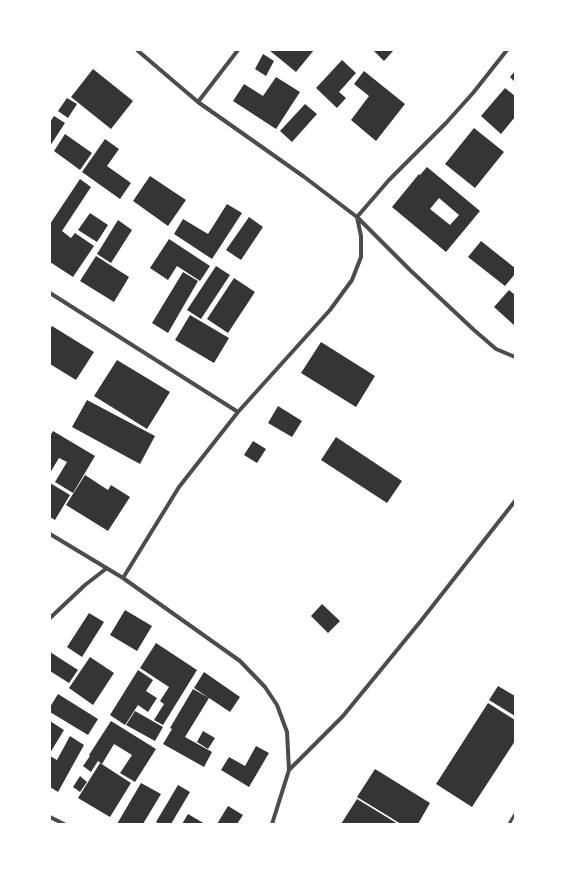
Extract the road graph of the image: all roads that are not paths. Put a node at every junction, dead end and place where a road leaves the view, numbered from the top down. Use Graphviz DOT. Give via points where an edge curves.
graph roads {
  1 [pos="137,50"];
  2 [pos="238,50"];
  3 [pos="507,50"];
  4 [pos="198,102"];
  5 [pos="357,217"];
  6 [pos="50,293"];
  7 [pos="515,357"];
  8 [pos="238,412"];
  9 [pos="515,501"];
  10 [pos="50,534"];
  11 [pos="107,568"];
  12 [pos="123,578"];
  13 [pos="50,618"];
  14 [pos="289,770"];
  15 [pos="515,814"];
  16 [pos="50,817"];
  17 [pos="64,824"];
  18 [pos="272,824"];
  19 [pos="509,824"];
  1 -- 4 [label="street"];
  2 -- 4 [label="street"];
  3 -- 5 [label="street" via="473,93 388,180"];
  4 -- 5 [label="street"];
  5 -- 7 [label="street" via="474,330 496,349"];
  5 -- 8 [label="street" via="361,236 361,257 352,280 330,310"];
  6 -- 8 [label="street"];
  8 -- 12 [label="street" via="179,487"];
  9 -- 14 [label="street" via="343,716"];
  10 -- 11 [label="street"];
  11 -- 12 [label="street"];
  11 -- 13 [label="street"];
  12 -- 14 [label="street" via="240,661 265,687 278,705 287,732"];
  14 -- 18 [label="street"];
  15 -- 19 [label="lane"];
  16 -- 17 [label="street"];
}
